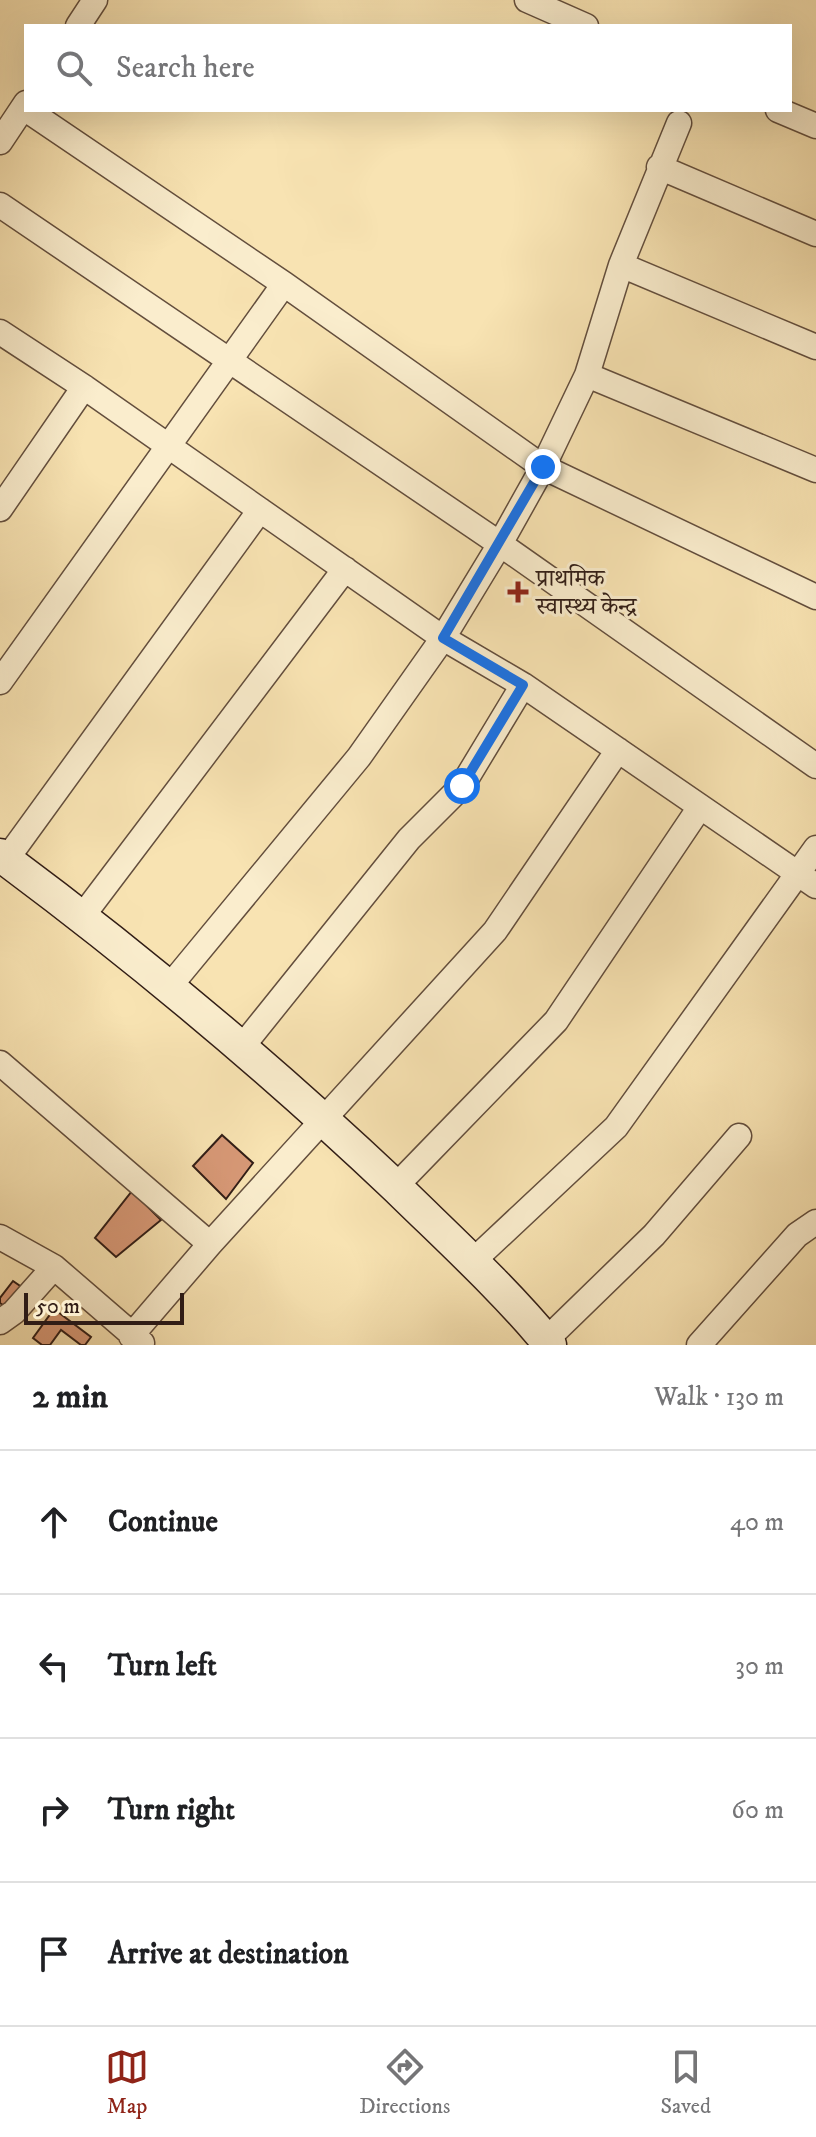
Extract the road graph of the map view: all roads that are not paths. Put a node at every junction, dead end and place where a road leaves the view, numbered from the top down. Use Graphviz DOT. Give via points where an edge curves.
graph roads {
  1 [pos="95,0"];
  2 [pos="527,0"];
  3 [pos="79,24"];
  4 [pos="581,24"];
  5 [pos="24,111"];
  6 [pos="32,112"];
  7 [pos="783,112"];
  8 [pos="679,123"];
  9 [pos="816,126"];
  10 [pos="0,142"];
  11 [pos="659,167"];
  12 [pos="0,205"];
  13 [pos="816,234"];
  14 [pos="621,265"];
  15 [pos="284,284"];
  16 [pos="0,332"];
  17 [pos="816,347"];
  18 [pos="230,362"];
  19 [pos="587,375"];
  20 [pos="84,387"];
  21 [pos="169,447"];
  22 [pos="543,467"];
  23 [pos="816,470"];
  24 [pos="0,509"];
  25 [pos="260,510"];
  26 [pos="500,544"];
  27 [pos="345,569"];
  28 [pos="816,597"];
  29 [pos="443,638"];
  30 [pos="0,682"];
  31 [pos="523,685"];
  32 [pos="618,750"];
  33 [pos="816,766"];
  34 [pos="700,807"];
  35 [pos="816,848"];
  36 [pos="3,858"];
  37 [pos="807,881"];
  38 [pos="81,918"];
  39 [pos="169,987"];
  40 [pos="241,1048"];
  41 [pos="0,1063"];
  42 [pos="325,1120"];
  43 [pos="739,1136"];
  44 [pos="395,1187"];
  45 [pos="816,1222"];
  46 [pos="0,1237"];
  47 [pos="210,1244"];
  48 [pos="473,1261"];
  49 [pos="54,1267"];
  50 [pos="0,1322"];
  51 [pos="138,1340"];
  52 [pos="548,1342"];
  53 [pos="699,1345"];
  1 -- 3 [label="street"];
  2 -- 4 [label="street"];
  5 -- 10 [label="street"];
  6 -- 15 [label="street"];
  7 -- 9 [label="street"];
  8 -- 11 [label="street"];
  11 -- 13 [label="street"];
  11 -- 14 [label="street"];
  12 -- 18 [label="street"];
  14 -- 17 [label="street"];
  14 -- 19 [label="street"];
  15 -- 18 [label="street"];
  15 -- 22 [label="street"];
  16 -- 20 [label="street"];
  18 -- 21 [label="street"];
  18 -- 26 [label="street"];
  19 -- 22 [label="street"];
  19 -- 23 [label="street"];
  20 -- 21 [label="street"];
  20 -- 24 [label="street"];
  21 -- 25 [label="street"];
  21 -- 30 [label="street"];
  22 -- 26 [label="street"];
  22 -- 28 [label="street"];
  25 -- 27 [label="street"];
  25 -- 36 [label="street"];
  26 -- 29 [label="street"];
  26 -- 33 [label="street"];
  27 -- 29 [label="street"];
  27 -- 38 [label="street"];
  29 -- 31 [label="street"];
  29 -- 39 [label="street" via="359,757"];
  31 -- 32 [label="street"];
  31 -- 40 [label="street" via="462,786 409,839"];
  32 -- 34 [label="street"];
  32 -- 42 [label="street" via="495,931"];
  34 -- 37 [label="street"];
  34 -- 44 [label="street" via="556,1021"];
  35 -- 37 [label="street"];
  36 -- 38 [label="street"];
  37 -- 48 [label="street" via="616,1127"];
  38 -- 39 [label="street"];
  39 -- 40 [label="street"];
  40 -- 42 [label="street"];
  41 -- 47 [label="street"];
  42 -- 44 [label="street"];
  42 -- 47 [label="street"];
  43 -- 52 [label="street" via="654,1235"];
  44 -- 48 [label="street"];
  45 -- 53 [label="street" via="797,1235"];
  46 -- 49 [label="street"];
  47 -- 51 [label="street"];
  48 -- 52 [label="street"];
  49 -- 50 [label="street"];
  49 -- 51 [label="street"];
}
